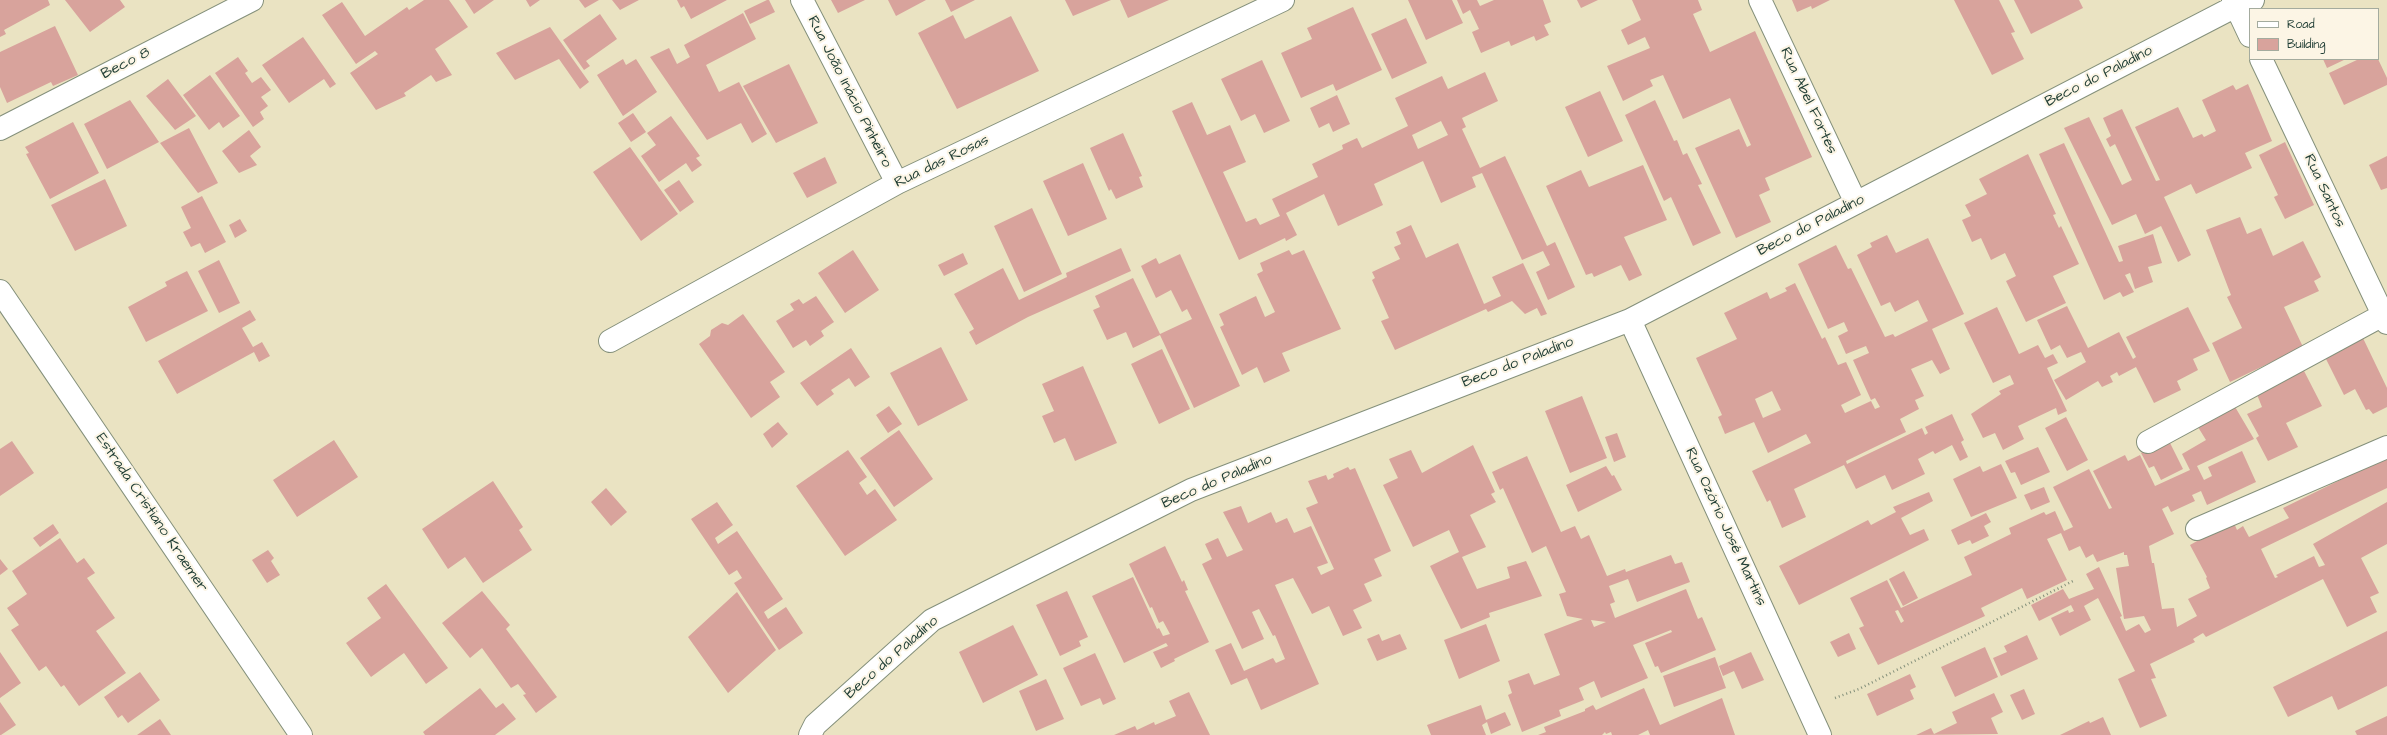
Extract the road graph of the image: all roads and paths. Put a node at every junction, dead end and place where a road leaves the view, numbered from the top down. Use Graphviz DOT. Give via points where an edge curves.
graph roads {
  1 [pos="252,0"];
  2 [pos="802,0"];
  3 [pos="1283,0"];
  4 [pos="1760,0"];
  5 [pos="2241,2"];
  6 [pos="2249,32"];
  7 [pos="2261,60"];
  8 [pos="0,129"];
  9 [pos="897,183"];
  10 [pos="1856,203"];
  11 [pos="0,291"];
  12 [pos="2385,319"];
  13 [pos="1630,320"];
  14 [pos="610,341"];
  15 [pos="2148,442"];
  16 [pos="2387,448"];
  17 [pos="2197,529"];
  18 [pos="2075,580"];
  19 [pos="1808,709"];
  20 [pos="301,735"];
  21 [pos="810,735"];
  22 [pos="1819,735"];
  1 -- 8 [label="street, Beco 8"];
  2 -- 9 [label="street, Rua João Inácio Pinheiro"];
  3 -- 9 [label="street, Rua das Rosas"];
  4 -- 10 [label="street, Rua Abel Fortes"];
  5 -- 6 [label="street"];
  5 -- 10 [label="street, Beco do Paladino"];
  7 -- 12 [label="street, Rua Santos"];
  9 -- 14 [label="street, Rua das Rosas"];
  10 -- 13 [label="street, Beco do Paladino"];
  11 -- 20 [label="street, Estrada Cristiano Kraemer"];
  12 -- 15 [label="street"];
  13 -- 19 [label="street, Rua Ozório José Martins"];
  13 -- 21 [label="street, Beco do Paladino" via="1191,490 932,620 815,725"];
  16 -- 17 [label="street"];
  18 -- 19 [label="path" via="1859,689"];
  19 -- 22 [label="street, Rua Ozório José Martins"];
}
